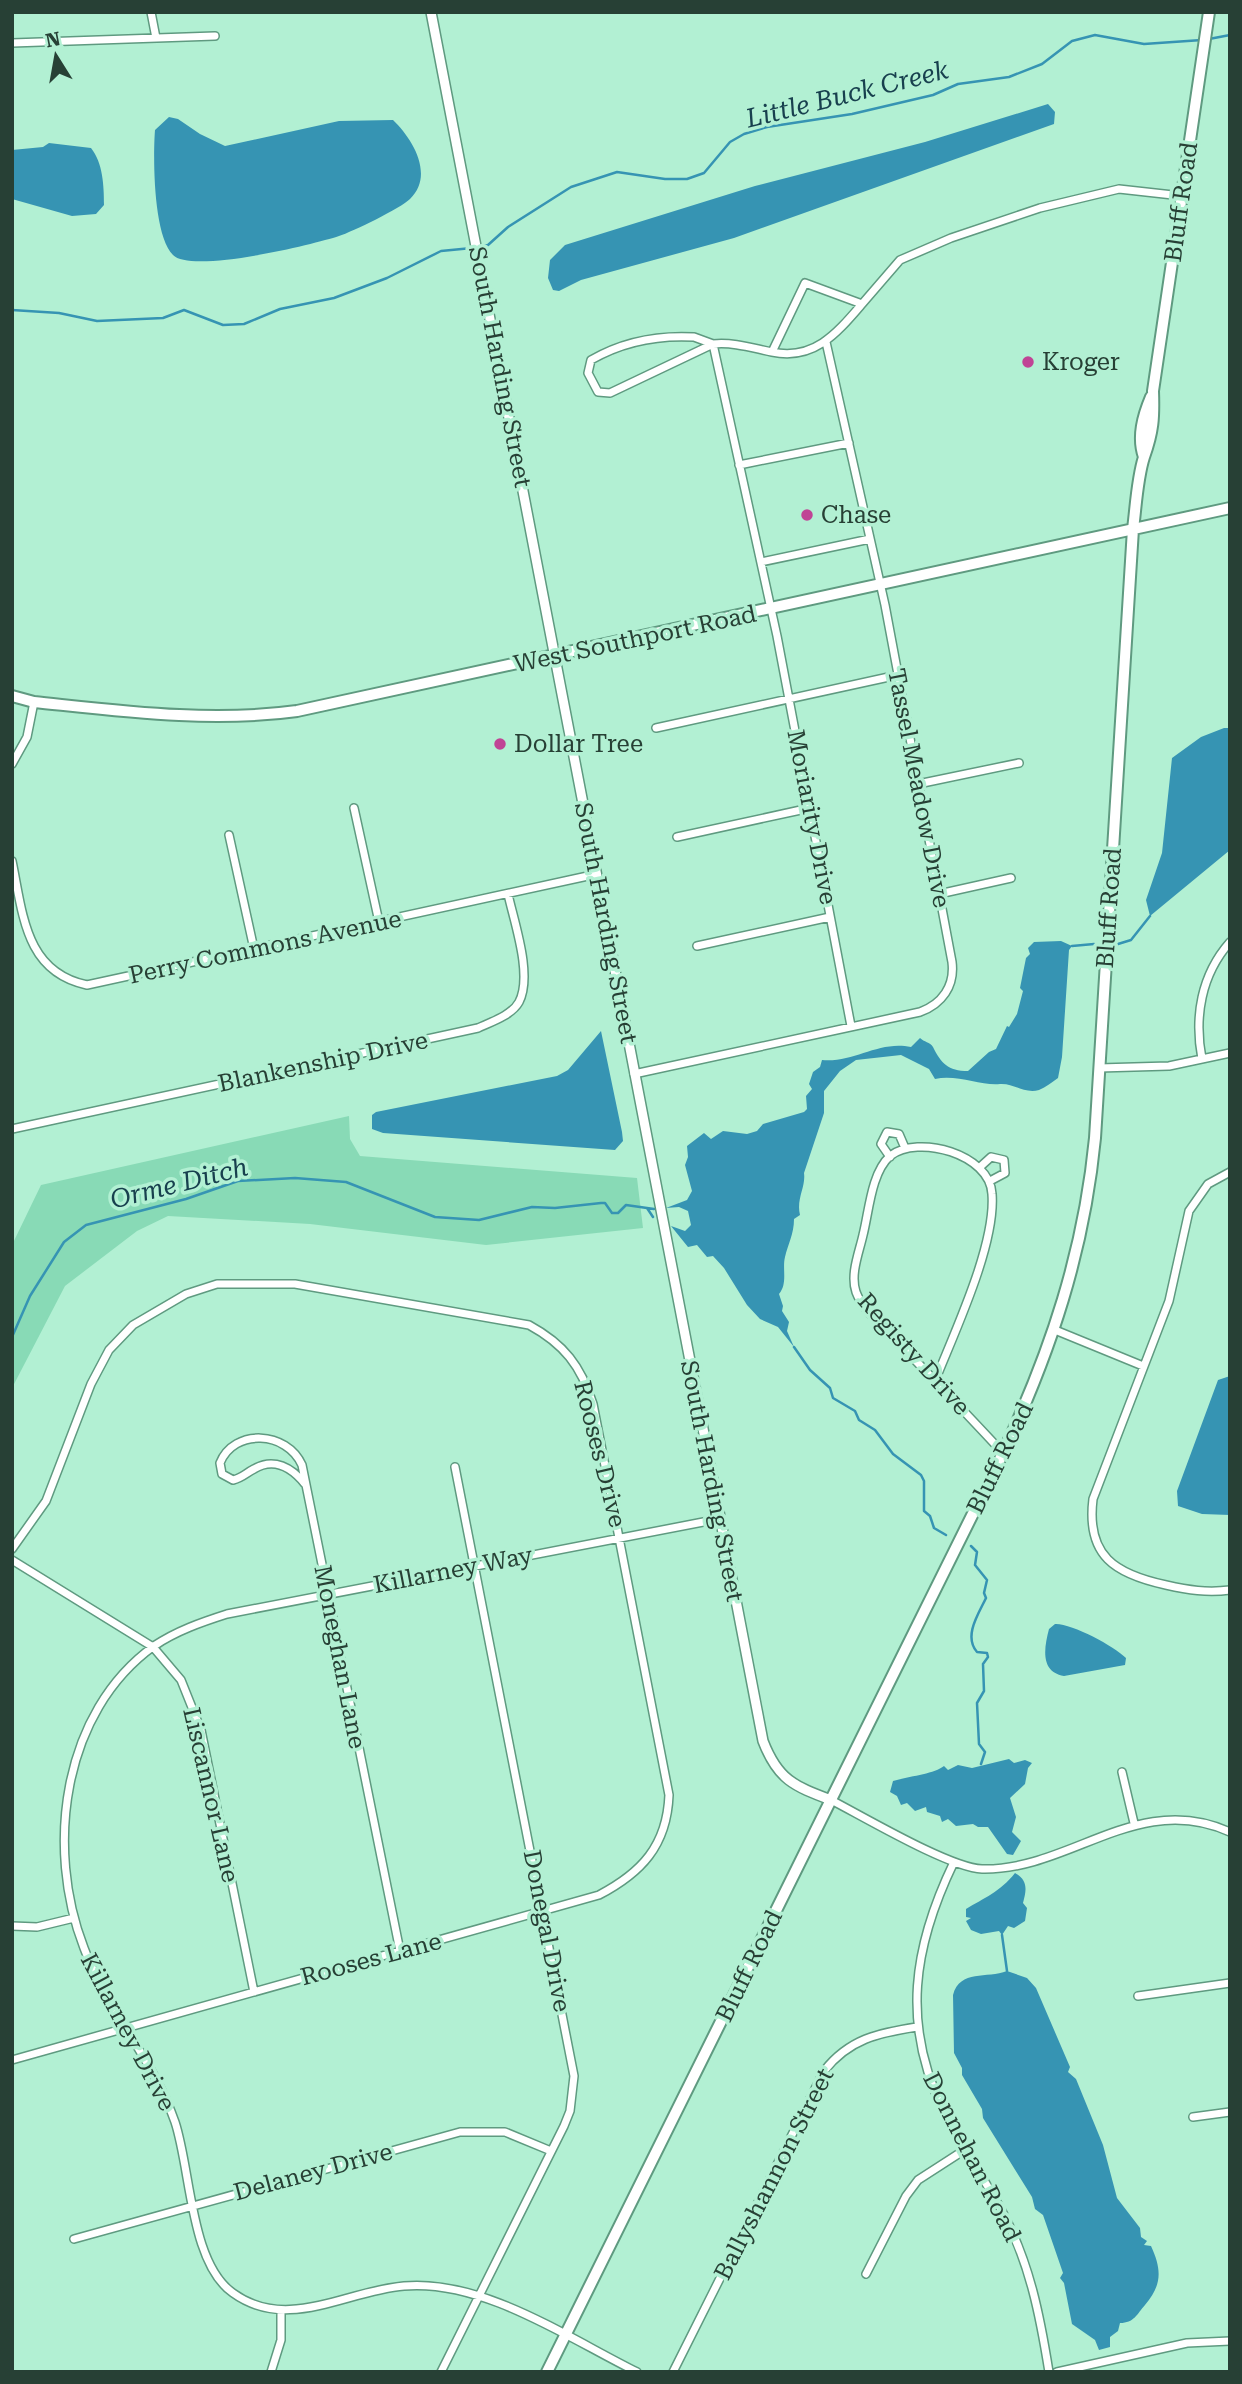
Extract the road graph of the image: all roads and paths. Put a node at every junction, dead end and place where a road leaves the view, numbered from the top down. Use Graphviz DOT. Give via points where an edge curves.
graph roads {
  1 [pos="151,12"];
  2 [pos="431,12"];
  3 [pos="1209,15"];
  4 [pos="215,36"];
  5 [pos="156,38"];
  6 [pos="12,43"];
  7 [pos="1182,196"];
  8 [pos="862,304"];
  9 [pos="826,342"];
  10 [pos="713,344"];
  11 [pos="772,352"];
  12 [pos="849,443"];
  13 [pos="740,465"];
  14 [pos="1230,508"];
  15 [pos="1133,529"];
  16 [pos="870,538"];
  17 [pos="761,562"];
  18 [pos="880,585"];
  19 [pos="771,609"];
  20 [pos="556,656"];
  21 [pos="898,676"];
  22 [pos="12,696"];
  23 [pos="789,698"];
  24 [pos="34,702"];
  25 [pos="12,705"];
  26 [pos="656,728"];
  27 [pos="1019,763"];
  28 [pos="12,764"];
  29 [pos="918,784"];
  30 [pos="354,808"];
  31 [pos="810,808"];
  32 [pos="229,835"];
  33 [pos="677,837"];
  34 [pos="12,861"];
  35 [pos="13,873"];
  36 [pos="597,874"];
  37 [pos="1011,878"];
  38 [pos="508,894"];
  39 [pos="939,894"];
  40 [pos="831,917"];
  41 [pos="379,922"];
  42 [pos="1230,942"];
  43 [pos="697,946"];
  44 [pos="254,949"];
  45 [pos="851,1026"];
  46 [pos="1230,1053"];
  47 [pos="1202,1059"];
  48 [pos="1099,1068"];
  49 [pos="634,1074"];
  50 [pos="12,1129"];
  51 [pos="905,1148"];
  52 [pos="890,1157"];
  53 [pos="980,1167"];
  54 [pos="1230,1172"];
  55 [pos="989,1181"];
  56 [pos="1055,1330"];
  57 [pos="1143,1366"];
  58 [pos="935,1381"];
  59 [pos="1003,1452"];
  60 [pos="455,1467"];
  61 [pos="306,1484"];
  62 [pos="719,1520"];
  63 [pos="621,1538"];
  64 [pos="12,1549"];
  65 [pos="12,1560"];
  66 [pos="473,1566"];
  67 [pos="1230,1590"];
  68 [pos="327,1594"];
  69 [pos="153,1647"];
  70 [pos="1122,1772"];
  71 [pos="668,1791"];
  72 [pos="831,1800"];
  73 [pos="1135,1824"];
  74 [pos="1229,1830"];
  75 [pos="954,1862"];
  76 [pos="543,1912"];
  77 [pos="74,1918"];
  78 [pos="12,1926"];
  79 [pos="400,1951"];
  80 [pos="1230,1983"];
  81 [pos="254,1992"];
  82 [pos="1138,1996"];
  83 [pos="128,2027"];
  84 [pos="917,2027"];
  85 [pos="12,2060"];
  86 [pos="1230,2112"];
  87 [pos="1193,2117"];
  88 [pos="966,2149"];
  89 [pos="551,2151"];
  90 [pos="194,2205"];
  91 [pos="74,2239"];
  92 [pos="866,2274"];
  93 [pos="477,2295"];
  94 [pos="281,2312"];
  95 [pos="565,2336"];
  96 [pos="1230,2341"];
  97 [pos="271,2372"];
  98 [pos="441,2372"];
  99 [pos="547,2372"];
  100 [pos="638,2372"];
  101 [pos="673,2372"];
  102 [pos="1049,2372"];
  103 [pos="1057,2372"];
  1 -- 5 [label="street"];
  2 -- 20 [label="street, South Harding Street"];
  3 -- 7 [label="main road, Bluff Road"];
  4 -- 5 [label="street"];
  5 -- 6 [label="street"];
  7 -- 8 [label="street" via="1119,188 959,235 900,260"];
  7 -- 15 [label="main road, Bluff Road" via="1153,391 1143,420 1140,445 1144,457"];
  8 -- 9 [label="street"];
  8 -- 11 [label="street" via="804,284"];
  9 -- 11 [label="street" via="799,353"];
  9 -- 12 [label="street, Tassel Meadow Drive"];
  10 -- 10 [label="street" via="688,337 639,341 594,359 587,371 598,392 610,393"];
  10 -- 11 [label="street"];
  10 -- 13 [label="street, Moriarity Drive"];
  12 -- 13 [label="street"];
  12 -- 16 [label="street, Tassel Meadow Drive"];
  13 -- 17 [label="street, Moriarity Drive"];
  14 -- 15 [label="main road, West Southport Road"];
  15 -- 18 [label="main road, West Southport Road"];
  15 -- 48 [label="main road, Bluff Road"];
  16 -- 17 [label="street"];
  16 -- 18 [label="street, Tassel Meadow Drive"];
  17 -- 19 [label="street, Moriarity Drive"];
  18 -- 19 [label="main road, West Southport Road"];
  18 -- 21 [label="street, Tassel Meadow Drive"];
  19 -- 20 [label="main road, West Southport Road"];
  19 -- 23 [label="street, Moriarity Drive"];
  20 -- 24 [label="main road, West Southport Road" via="270,715 178,715"];
  20 -- 36 [label="street, South Harding Street"];
  21 -- 23 [label="street"];
  21 -- 29 [label="street, Tassel Meadow Drive"];
  22 -- 24 [label="main road, West Southport Road"];
  23 -- 26 [label="street"];
  23 -- 31 [label="street, Moriarity Drive"];
  24 -- 25 [label="main road, West Southport Road"];
  24 -- 28 [label="street" via="27,737"];
  27 -- 29 [label="street"];
  29 -- 39 [label="street, Tassel Meadow Drive"];
  30 -- 41 [label="street"];
  31 -- 33 [label="street"];
  31 -- 40 [label="street, Moriarity Drive"];
  32 -- 44 [label="street"];
  34 -- 35 [label="street, Perry Commons Avenue"];
  35 -- 44 [label="street, Perry Commons Avenue" via="35,950 54,973 68,981 87,985 108,982"];
  36 -- 38 [label="street, Perry Commons Avenue"];
  36 -- 49 [label="street, South Harding Street"];
  37 -- 39 [label="street"];
  38 -- 41 [label="street, Perry Commons Avenue"];
  38 -- 50 [label="street, Blankenship Drive" via="523,986 519,1003 494,1021"];
  39 -- 45 [label="street, Tassel Meadow Drive" via="953,971 947,991 924,1010"];
  40 -- 43 [label="street"];
  40 -- 45 [label="street, Moriarity Drive"];
  41 -- 44 [label="street, Perry Commons Avenue"];
  42 -- 47 [label="street" via="1212,968 1201,997"];
  45 -- 49 [label="street"];
  46 -- 47 [label="street"];
  47 -- 48 [label="street" via="1168,1066"];
  48 -- 56 [label="main road, Bluff Road" via="1088,1198"];
  49 -- 62 [label="street, South Harding Street"];
  51 -- 52 [label="street"];
  51 -- 52 [label="street" via="898,1134 887,1132 881,1145"];
  51 -- 53 [label="street" via="923,1146 960,1155"];
  52 -- 58 [label="street, Registy Drive" via="877,1177 854,1284 864,1306"];
  53 -- 55 [label="street"];
  53 -- 55 [label="street" via="991,1157 1004,1160 1004,1174"];
  54 -- 57 [label="street" via="1208,1184 1188,1215 1173,1289"];
  55 -- 58 [label="street" via="992,1201 980,1261"];
  56 -- 57 [label="street"];
  56 -- 59 [label="main road, Bluff Road"];
  57 -- 67 [label="street" via="1093,1500 1094,1539 1105,1557 1136,1579 1206,1593"];
  58 -- 59 [label="street, Registy Drive"];
  59 -- 72 [label="main road, Bluff Road"];
  60 -- 66 [label="street, Donegal Drive"];
  61 -- 61 [label="street, Moneghan Lane" via="280,1464 261,1465 233,1480 222,1474 220,1463 231,1448 246,1441 278,1440 297,1453"];
  61 -- 68 [label="street, Moneghan Lane"];
  62 -- 63 [label="street, Killarney Way"];
  62 -- 72 [label="street, South Harding Street" via="769,1756 786,1780"];
  63 -- 64 [label="street, Rooses Drive" via="585,1379 574,1359 552,1338 529,1325 499,1318 295,1284 218,1284 157,1308 132,1325 109,1350 91,1384 46,1501"];
  63 -- 66 [label="street, Killarney Way"];
  63 -- 71 [label="street, Rooses Drive"];
  65 -- 69 [label="street, Liscannor Lane"];
  66 -- 68 [label="street, Killarney Way"];
  66 -- 76 [label="street, Donegal Drive"];
  68 -- 69 [label="street, Killarney Way" via="227,1614 189,1627"];
  68 -- 79 [label="street, Moneghan Lane"];
  69 -- 77 [label="street, Killarney Drive" via="102,1701 76,1755 64,1835"];
  69 -- 81 [label="street, Liscannor Lane" via="181,1680 201,1730"];
  70 -- 73 [label="street"];
  71 -- 76 [label="street, Rooses Lane" via="663,1834 642,1867 598,1895"];
  72 -- 75 [label="street"];
  72 -- 95 [label="main road, Bluff Road"];
  73 -- 74 [label="street" via="1173,1819"];
  73 -- 75 [label="street" via="1040,1860 985,1869"];
  75 -- 84 [label="street, Donnehan Road" via="921,1944"];
  76 -- 79 [label="street, Rooses Lane"];
  76 -- 89 [label="street, Donegal Drive" via="574,2076 570,2111"];
  77 -- 78 [label="street" via="37,1927"];
  77 -- 83 [label="street, Killarney Drive" via="99,1985"];
  79 -- 81 [label="street, Rooses Lane"];
  80 -- 82 [label="street"];
  81 -- 83 [label="street, Rooses Lane"];
  83 -- 85 [label="street, Rooses Lane"];
  83 -- 90 [label="street, Killarney Drive" via="174,2121"];
  84 -- 88 [label="street, Donnehan Road" via="933,2088"];
  84 -- 101 [label="street, Ballyshannon Street" via="860,2039 824,2071"];
  86 -- 87 [label="street"];
  88 -- 92 [label="street" via="912,2188"];
  88 -- 102 [label="street, Donnehan Road" via="1004,2214 1023,2258 1038,2306"];
  89 -- 90 [label="street, Delaney Drive" via="505,2132 460,2132"];
  89 -- 93 [label="street, Donegal Drive"];
  90 -- 91 [label="street, Delaney Drive"];
  90 -- 94 [label="street, Killarney Drive" via="204,2252 218,2279 253,2306"];
  93 -- 94 [label="street, Killarney Drive" via="443,2287 405,2286"];
  93 -- 95 [label="street, Killarney Drive"];
  93 -- 98 [label="street, Donegal Drive"];
  94 -- 97 [label="street" via="281,2340"];
  95 -- 99 [label="main road, Bluff Road"];
  95 -- 100 [label="street, Killarney Drive"];
  96 -- 103 [label="street" via="1187,2343"];
}
